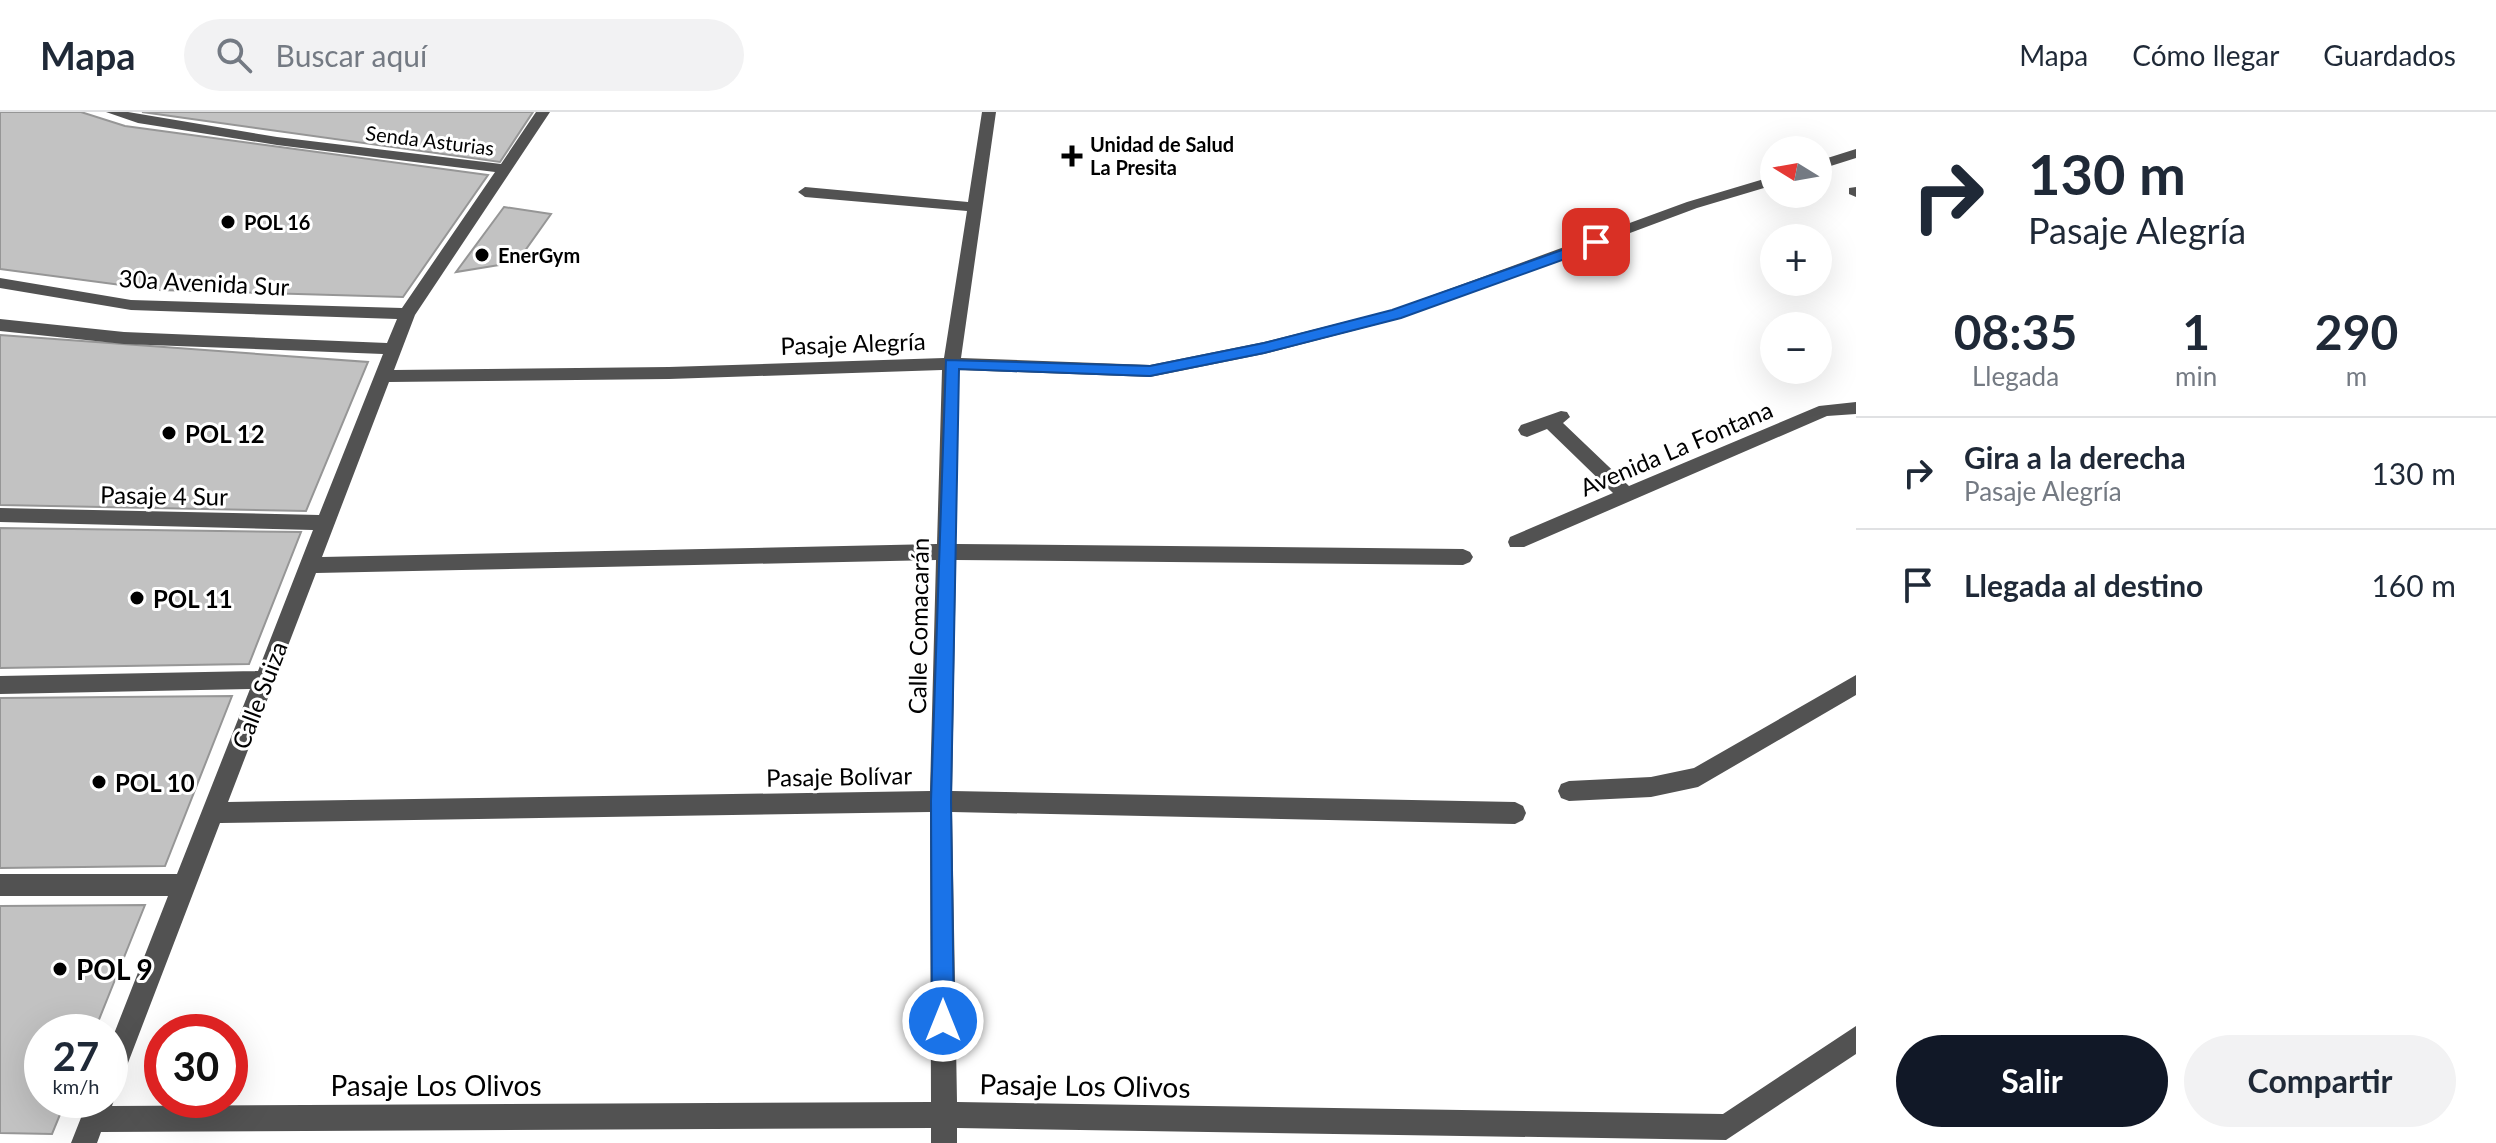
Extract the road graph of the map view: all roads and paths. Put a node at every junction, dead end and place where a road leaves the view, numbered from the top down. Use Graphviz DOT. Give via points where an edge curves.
graph roads {
  1 [pos="113,112"];
  2 [pos="543,112"];
  3 [pos="989,112"];
  4 [pos="1856,153"];
  5 [pos="1832,161"];
  6 [pos="505,169"];
  7 [pos="1760,184"];
  8 [pos="805,192"];
  9 [pos="975,207"];
  10 [pos="0,283"];
  11 [pos="407,314"];
  12 [pos="4,329"];
  13 [pos="393,349"];
  14 [pos="951,364"];
  15 [pos="383,376"];
  16 [pos="1856,408"];
  17 [pos="1527,430"];
  18 [pos="1627,495"];
  19 [pos="0,515"];
  20 [pos="326,523"];
  21 [pos="1517,542"];
  22 [pos="946,552"];
  23 [pos="1463,557"];
  24 [pos="309,565"];
  25 [pos="264,680"];
  26 [pos="1856,684"];
  27 [pos="0,685"];
  28 [pos="1569,791"];
  29 [pos="941,801"];
  30 [pos="212,813"];
  31 [pos="1515,813"];
  32 [pos="0,885"];
  33 [pos="185,885"];
  34 [pos="128,1030"];
  35 [pos="1856,1039"];
  36 [pos="944,1115"];
  37 [pos="93,1121"];
  38 [pos="944,1143"];
  1 -- 6 [label="street, Senda Asturias" via="277,141"];
  2 -- 6 [label="street, Calle Suiza"];
  3 -- 9 [label="street, Calle Comacarán"];
  4 -- 5 [label="street"];
  6 -- 11 [label="street, Calle Suiza"];
  7 -- 14 [label="street, Pasaje Alegría" via="1396,314 1264,348 1150,371"];
  8 -- 9 [label="street"];
  9 -- 14 [label="street, Calle Comacarán"];
  10 -- 11 [label="street, 30a Avenida Sur" via="131,305"];
  11 -- 13 [label="street, Calle Suiza"];
  12 -- 13 [label="street"];
  13 -- 15 [label="street, Calle Suiza"];
  14 -- 15 [label="street, Pasaje Alegría"];
  14 -- 22 [label="street, Calle Comacarán"];
  15 -- 20 [label="street, Calle Suiza"];
  16 -- 18 [label="street, Avenida La Fontana" via="1825,410"];
  17 -- 18 [label="street" via="1556,419"];
  18 -- 21 [label="street, Avenida La Fontana"];
  19 -- 20 [label="street, Pasaje 4 Sur"];
  20 -- 24 [label="street, Calle Suiza"];
  22 -- 23 [label="street"];
  22 -- 24 [label="street"];
  22 -- 29 [label="street, Calle Comacarán"];
  24 -- 25 [label="street, Calle Suiza"];
  25 -- 27 [label="street"];
  25 -- 30 [label="street, Calle Suiza"];
  26 -- 28 [label="street" via="1698,777 1651,787"];
  29 -- 30 [label="street, Pasaje Bolívar"];
  29 -- 31 [label="street, Pasaje Bolívar"];
  29 -- 36 [label="street, Calle Comacarán"];
  30 -- 33 [label="street, Calle Suiza"];
  32 -- 33 [label="street"];
  33 -- 34 [label="street, Calle Suiza"];
  35 -- 36 [label="street, Pasaje Los Olivos" via="1726,1127"];
  36 -- 37 [label="street, Pasaje Los Olivos"];
  36 -- 38 [label="street, Calle Comacarán"];
}
